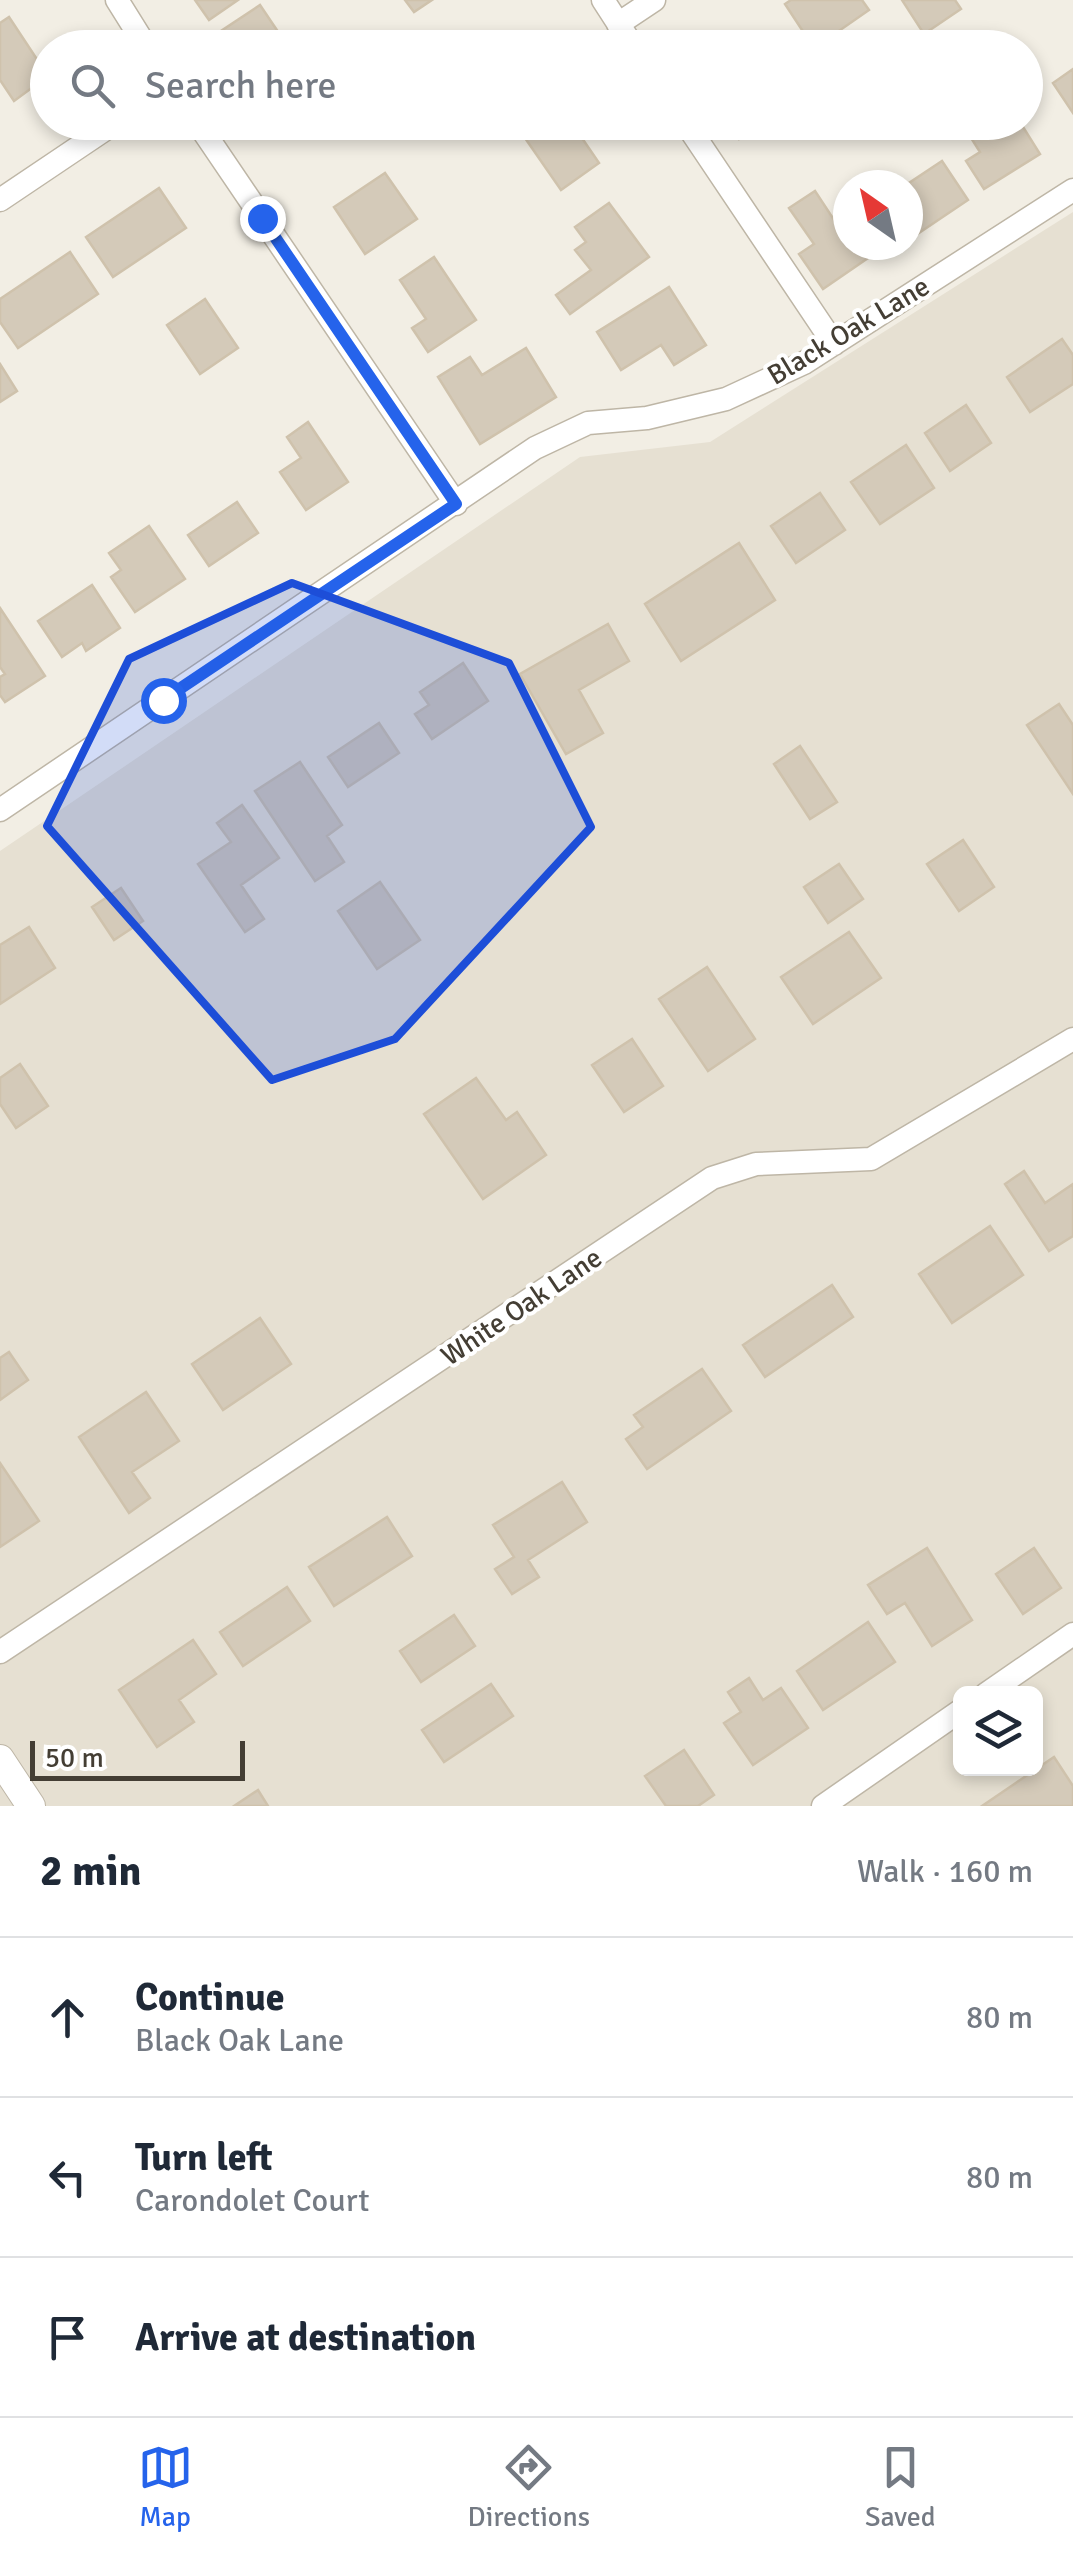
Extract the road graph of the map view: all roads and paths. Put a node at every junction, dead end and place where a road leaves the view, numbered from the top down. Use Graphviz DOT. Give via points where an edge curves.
graph roads {
  1 [pos="117,0"];
  2 [pos="603,0"];
  3 [pos="654,0"];
  4 [pos="618,24"];
  5 [pos="136,30"];
  6 [pos="622,30"];
  7 [pos="89,140"];
  8 [pos="209,140"];
  9 [pos="697,140"];
  10 [pos="1073,190"];
  11 [pos="0,200"];
  12 [pos="834,344"];
  13 [pos="456,504"];
  14 [pos="0,810"];
  15 [pos="1073,1039"];
  16 [pos="1073,1634"];
  17 [pos="0,1652"];
  18 [pos="998,1686"];
  19 [pos="953,1716"];
  20 [pos="0,1759"];
  21 [pos="31,1806"];
  22 [pos="823,1806"];
  1 -- 5 [label="street"];
  2 -- 4 [label="street"];
  3 -- 4 [label="street"];
  4 -- 6 [label="street"];
  7 -- 11 [label="street"];
  8 -- 13 [label="street"];
  9 -- 12 [label="street"];
  10 -- 12 [label="street, Black Oak Lane"];
  12 -- 13 [label="street, Black Oak Lane" via="726,399 647,418 588,422 535,448"];
  13 -- 14 [label="street, Black Oak Lane"];
  15 -- 17 [label="street, White Oak Lane" via="871,1159 756,1164 712,1178"];
  16 -- 18 [label="street"];
  19 -- 22 [label="street"];
  20 -- 21 [label="street"];
}
